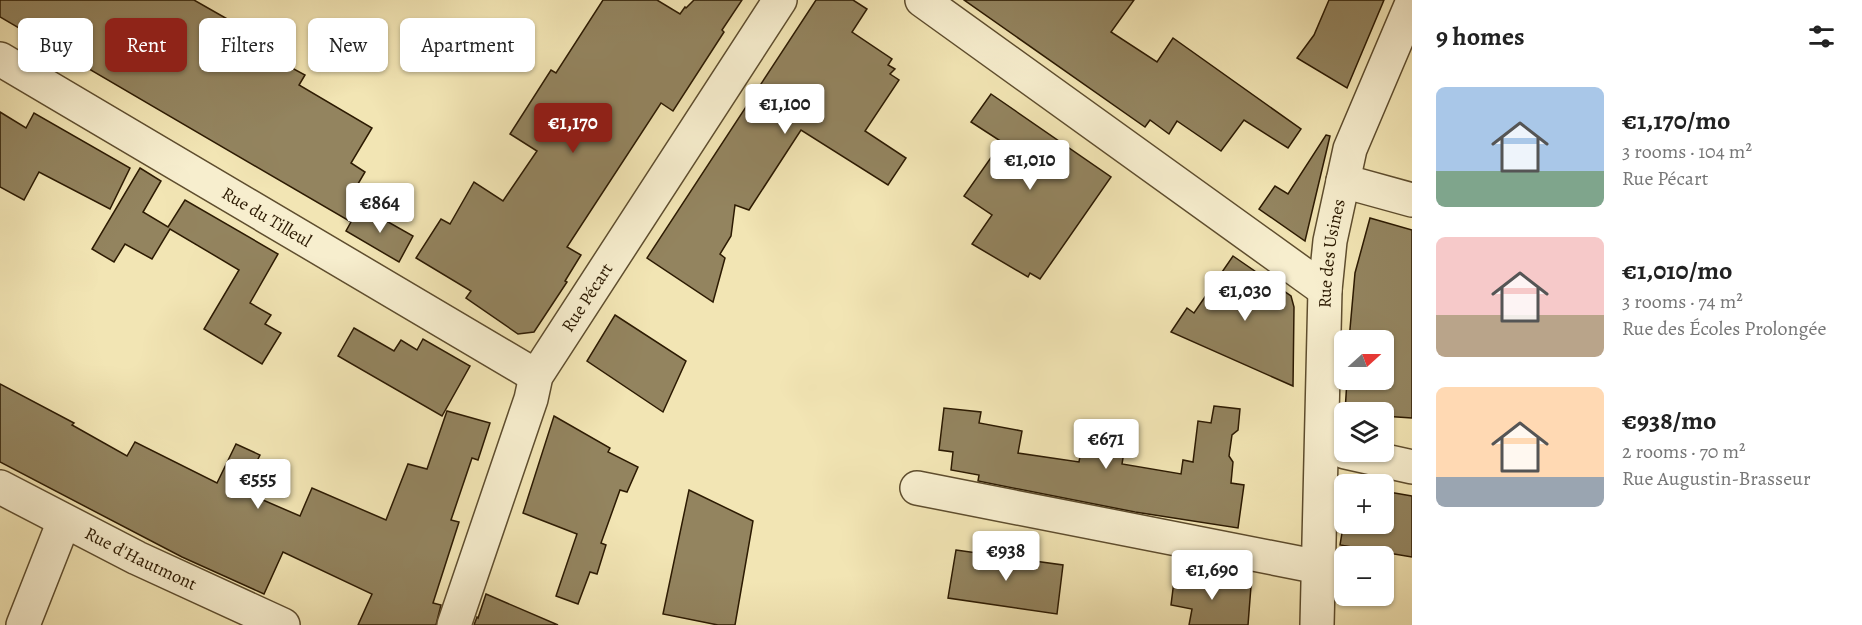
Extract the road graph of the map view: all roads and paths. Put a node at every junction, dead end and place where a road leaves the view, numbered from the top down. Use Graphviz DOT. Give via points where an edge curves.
graph roads {
  1 [pos="780,0"];
  2 [pos="922,0"];
  3 [pos="1412,3"];
  4 [pos="0,58"];
  5 [pos="1343,180"];
  6 [pos="1412,200"];
  7 [pos="1325,290"];
  8 [pos="536,375"];
  9 [pos="1334,421"];
  10 [pos="1334,462"];
  11 [pos="1390,462"];
  12 [pos="1412,467"];
  13 [pos="0,487"];
  14 [pos="917,488"];
  15 [pos="64,521"];
  16 [pos="1319,567"];
  17 [pos="23,625"];
  18 [pos="283,625"];
  19 [pos="454,625"];
  20 [pos="1317,625"];
  1 -- 8 [label="street, Rue Pécart"];
  2 -- 7 [label="street"];
  3 -- 5 [label="street, Rue des Usines" via="1350,149"];
  4 -- 8 [label="street, Rue du Tilleul"];
  5 -- 6 [label="street"];
  5 -- 7 [label="street, Rue des Usines"];
  7 -- 9 [label="street, Rue des Usines"];
  8 -- 19 [label="street, Rue Pécart"];
  10 -- 16 [label="street, Rue des Usines"];
  11 -- 12 [label="street"];
  13 -- 15 [label="street, Rue d'Hautmont"];
  14 -- 16 [label="street"];
  15 -- 17 [label="street"];
  15 -- 18 [label="street, Rue d'Hautmont"];
  16 -- 20 [label="street, Rue des Usines"];
}
